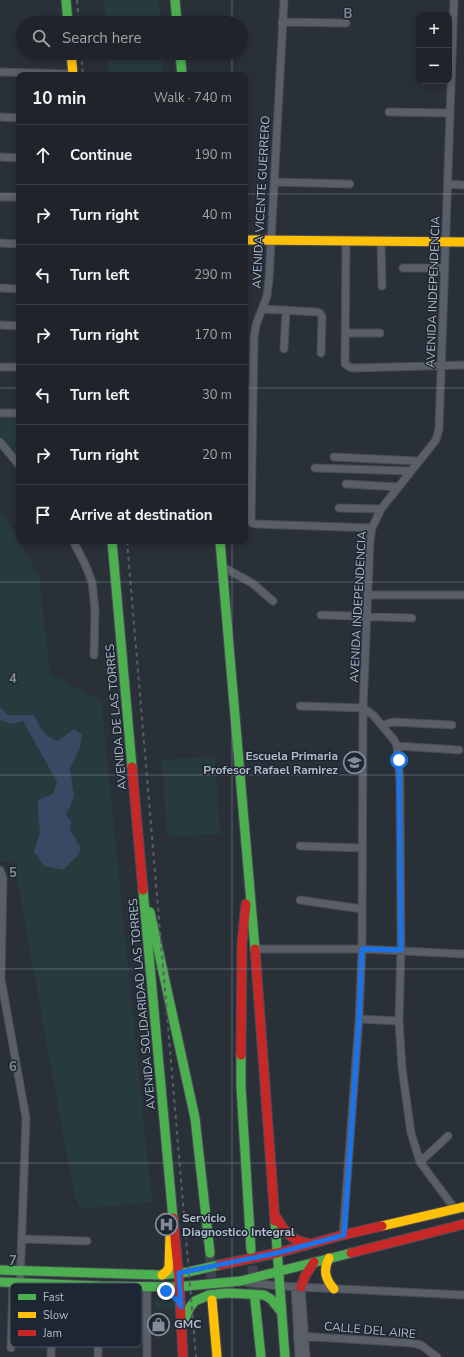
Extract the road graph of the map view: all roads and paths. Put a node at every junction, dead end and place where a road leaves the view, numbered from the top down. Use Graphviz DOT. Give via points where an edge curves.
graph roads {
  1 [pos="66,0"];
  2 [pos="175,0"];
  3 [pos="284,0"];
  4 [pos="454,0"];
  5 [pos="67,16"];
  6 [pos="176,16"];
  7 [pos="282,22"];
  8 [pos="346,23"];
  9 [pos="72,60"];
  10 [pos="181,60"];
  11 [pos="0,72"];
  12 [pos="73,72"];
  13 [pos="182,72"];
  14 [pos="16,73"];
  15 [pos="389,112"];
  16 [pos="450,113"];
  17 [pos="0,117"];
  18 [pos="16,118"];
  19 [pos="0,157"];
  20 [pos="16,158"];
  21 [pos="274,182"];
  22 [pos="350,184"];
  23 [pos="448,184"];
  24 [pos="464,185"];
  25 [pos="0,197"];
  26 [pos="16,197"];
  27 [pos="248,240"];
  28 [pos="270,240"];
  29 [pos="346,241"];
  30 [pos="381,242"];
  31 [pos="446,242"];
  32 [pos="464,242"];
  33 [pos="0,243"];
  34 [pos="16,244"];
  35 [pos="403,268"];
  36 [pos="445,268"];
  37 [pos="382,286"];
  38 [pos="0,288"];
  39 [pos="16,289"];
  40 [pos="263,309"];
  41 [pos="286,310"];
  42 [pos="0,326"];
  43 [pos="16,326"];
  44 [pos="345,333"];
  45 [pos="380,333"];
  46 [pos="284,349"];
  47 [pos="321,353"];
  48 [pos="441,365"];
  49 [pos="464,366"];
  50 [pos="0,367"];
  51 [pos="16,367"];
  52 [pos="16,413"];
  53 [pos="0,414"];
  54 [pos="0,442"];
  55 [pos="334,457"];
  56 [pos="16,461"];
  57 [pos="418,461"];
  58 [pos="315,468"];
  59 [pos="411,471"];
  60 [pos="346,484"];
  61 [pos="398,487"];
  62 [pos="339,508"];
  63 [pos="381,509"];
  64 [pos="372,528"];
  65 [pos="75,544"];
  66 [pos="112,544"];
  67 [pos="220,544"];
  68 [pos="221,566"];
  69 [pos="368,595"];
  70 [pos="464,595"];
  71 [pos="273,602"];
  72 [pos="321,616"];
  73 [pos="367,617"];
  74 [pos="412,618"];
  75 [pos="94,655"];
  76 [pos="300,706"];
  77 [pos="363,708"];
  78 [pos="452,725"];
  79 [pos="382,726"];
  80 [pos="397,746"];
  81 [pos="459,750"];
  82 [pos="300,846"];
  83 [pos="362,848"];
  84 [pos="0,870"];
  85 [pos="248,888"];
  86 [pos="143,891"];
  87 [pos="300,900"];
  88 [pos="362,909"];
  89 [pos="254,949"];
  90 [pos="362,949"];
  91 [pos="401,950"];
  92 [pos="464,954"];
  93 [pos="359,1019"];
  94 [pos="399,1021"];
  95 [pos="448,1136"];
  96 [pos="420,1162"];
  97 [pos="172,1201"];
  98 [pos="464,1207"];
  99 [pos="454,1209"];
  100 [pos="276,1215"];
  101 [pos="464,1224"];
  102 [pos="344,1235"];
  103 [pos="22,1240"];
  104 [pos="87,1241"];
  105 [pos="315,1243"];
  106 [pos="251,1250"];
  107 [pos="210,1253"];
  108 [pos="277,1253"];
  109 [pos="329,1258"];
  110 [pos="314,1262"];
  111 [pos="0,1270"];
  112 [pos="20,1271"];
  113 [pos="278,1271"];
  114 [pos="179,1273"];
  115 [pos="162,1274"];
  116 [pos="241,1281"];
  117 [pos="0,1282"];
  118 [pos="16,1283"];
  119 [pos="279,1286"];
  120 [pos="142,1287"];
  121 [pos="147,1287"];
  122 [pos="156,1287"];
  123 [pos="180,1287"];
  124 [pos="298,1287"];
  125 [pos="334,1289"];
  126 [pos="464,1295"];
  127 [pos="212,1300"];
  128 [pos="255,1300"];
  129 [pos="181,1307"];
  130 [pos="282,1313"];
  131 [pos="182,1325"];
  132 [pos="301,1336"];
  133 [pos="50,1347"];
  134 [pos="98,1347"];
  135 [pos="98,1355"];
  136 [pos="50,1357"];
  137 [pos="147,1357"];
  138 [pos="183,1357"];
  139 [pos="217,1357"];
  140 [pos="261,1357"];
  141 [pos="285,1357"];
  142 [pos="299,1357"];
  143 [pos="306,1357"];
  144 [pos="437,1357"];
  1 -- 5 [label="main road"];
  2 -- 6 [label="main road"];
  3 -- 7 [label="street, AVENIDA VICENTE GUERRERO"];
  4 -- 16 [label="street, AVENIDA INDEPENDENCIA"];
  7 -- 8 [label="street"];
  7 -- 21 [label="street, AVENIDA VICENTE GUERRERO"];
  9 -- 12 [label="main road"];
  10 -- 13 [label="main road"];
  11 -- 14 [label="street"];
  15 -- 16 [label="street"];
  16 -- 23 [label="street, AVENIDA INDEPENDENCIA"];
  17 -- 18 [label="street"];
  19 -- 20 [label="street"];
  21 -- 22 [label="street"];
  21 -- 28 [label="street, AVENIDA VICENTE GUERRERO"];
  23 -- 24 [label="street"];
  23 -- 31 [label="street, AVENIDA INDEPENDENCIA"];
  25 -- 26 [label="street"];
  27 -- 28 [label="main road"];
  28 -- 29 [label="main road"];
  28 -- 40 [label="street, AVENIDA VICENTE GUERRERO" via="269,279"];
  29 -- 30 [label="main road"];
  29 -- 44 [label="street"];
  30 -- 31 [label="main road"];
  30 -- 37 [label="street"];
  31 -- 32 [label="main road"];
  31 -- 36 [label="street, AVENIDA INDEPENDENCIA"];
  33 -- 34 [label="street"];
  35 -- 36 [label="street"];
  36 -- 48 [label="street, AVENIDA INDEPENDENCIA"];
  38 -- 39 [label="street"];
  40 -- 41 [label="street"];
  40 -- 64 [label="street, AVENIDA VICENTE GUERRERO" via="254,337 252,523"];
  41 -- 46 [label="street"];
  41 -- 47 [label="street" via="320,313"];
  42 -- 43 [label="street"];
  44 -- 45 [label="street"];
  44 -- 48 [label="street" via="345,364 349,367"];
  48 -- 49 [label="street"];
  48 -- 57 [label="street, AVENIDA INDEPENDENCIA" via="439,429 436,440"];
  50 -- 51 [label="street"];
  52 -- 53 [label="street"];
  54 -- 56 [label="street"];
  55 -- 57 [label="street"];
  57 -- 59 [label="street, AVENIDA INDEPENDENCIA"];
  58 -- 59 [label="street"];
  59 -- 61 [label="street, AVENIDA INDEPENDENCIA"];
  60 -- 61 [label="street"];
  61 -- 63 [label="street, AVENIDA INDEPENDENCIA"];
  62 -- 63 [label="street"];
  63 -- 64 [label="street, AVENIDA INDEPENDENCIA"];
  64 -- 69 [label="street, AVENIDA INDEPENDENCIA"];
  65 -- 75 [label="street" via="92,582 95,610"];
  66 -- 86 [label="main road, AVENIDA DE LAS TORRES"];
  67 -- 68 [label="main road"];
  68 -- 71 [label="street" via="252,584"];
  68 -- 85 [label="main road"];
  69 -- 70 [label="street"];
  69 -- 73 [label="street, AVENIDA INDEPENDENCIA"];
  72 -- 73 [label="street"];
  73 -- 74 [label="street"];
  73 -- 77 [label="street, AVENIDA INDEPENDENCIA"];
  76 -- 77 [label="street"];
  77 -- 79 [label="street"];
  77 -- 83 [label="street, AVENIDA INDEPENDENCIA"];
  78 -- 79 [label="street" via="393,722"];
  79 -- 80 [label="street"];
  80 -- 81 [label="street"];
  80 -- 91 [label="street" via="400,781"];
  82 -- 83 [label="street"];
  83 -- 88 [label="street, AVENIDA INDEPENDENCIA"];
  84 -- 103 [label="street" via="3,878 1,979 26,1118"];
  85 -- 89 [label="main road"];
  85 -- 106 [label="main road" via="242,943 241,1087"];
  86 -- 97 [label="main road, AVENIDA SOLIDARIDAD LAS TORRES"];
  86 -- 107 [label="main road, AVENIDA SOLIDARIDAD LAS TORRES" via="157,941 191,1096"];
  87 -- 88 [label="street"];
  88 -- 90 [label="street, AVENIDA INDEPENDENCIA"];
  89 -- 90 [label="street"];
  89 -- 100 [label="main road"];
  90 -- 91 [label="street"];
  90 -- 93 [label="street, AVENIDA INDEPENDENCIA"];
  91 -- 92 [label="street"];
  91 -- 94 [label="street"];
  93 -- 94 [label="street"];
  93 -- 102 [label="street, AVENIDA INDEPENDENCIA"];
  94 -- 96 [label="street" via="405,1093"];
  95 -- 96 [label="street"];
  96 -- 99 [label="street"];
  97 -- 114 [label="main road, AVENIDA SOLIDARIDAD LAS TORRES"];
  97 -- 115 [label="main road" via="169,1267"];
  98 -- 99 [label="main road"];
  99 -- 102 [label="main road"];
  100 -- 105 [label="main road" via="291,1238"];
  100 -- 108 [label="main road"];
  101 -- 109 [label="main road"];
  102 -- 105 [label="main road"];
  103 -- 104 [label="street"];
  103 -- 112 [label="street"];
  105 -- 108 [label="main road"];
  108 -- 113 [label="main road"];
  108 -- 114 [label="main road"];
  109 -- 110 [label="main road"];
  109 -- 125 [label="main road" via="325,1266 325,1276"];
  110 -- 113 [label="main road"];
  110 -- 124 [label="main road"];
  111 -- 112 [label="main road"];
  112 -- 115 [label="main road"];
  112 -- 118 [label="street"];
  113 -- 116 [label="main road"];
  113 -- 119 [label="main road"];
  114 -- 115 [label="main road"];
  114 -- 123 [label="main road, AVENIDA SOLIDARIDAD LAS TORRES"];
  116 -- 119 [label="street"];
  116 -- 123 [label="main road"];
  117 -- 118 [label="main road"];
  119 -- 124 [label="street"];
  119 -- 130 [label="main road"];
  120 -- 121 [label="main road"];
  121 -- 122 [label="main road"];
  121 -- 137 [label="street"];
  122 -- 123 [label="main road"];
  122 -- 129 [label="main road" via="170,1294"];
  123 -- 129 [label="main road, AVENIDA SOLIDARIDAD LAS TORRES"];
  124 -- 125 [label="street"];
  124 -- 132 [label="street"];
  125 -- 126 [label="street"];
  127 -- 139 [label="main road"];
  128 -- 140 [label="main road"];
  129 -- 131 [label="main road, AVENIDA SOLIDARIDAD LAS TORRES"];
  130 -- 131 [label="main road" via="271,1299 264,1295 209,1295 195,1301"];
  130 -- 141 [label="main road"];
  131 -- 138 [label="main road, AVENIDA SOLIDARIDAD LAS TORRES"];
  132 -- 142 [label="street"];
  132 -- 143 [label="street"];
  132 -- 144 [label="street, CALLE DEL AIRE" via="412,1343 421,1345"];
  133 -- 136 [label="street"];
  134 -- 135 [label="street"];
}
